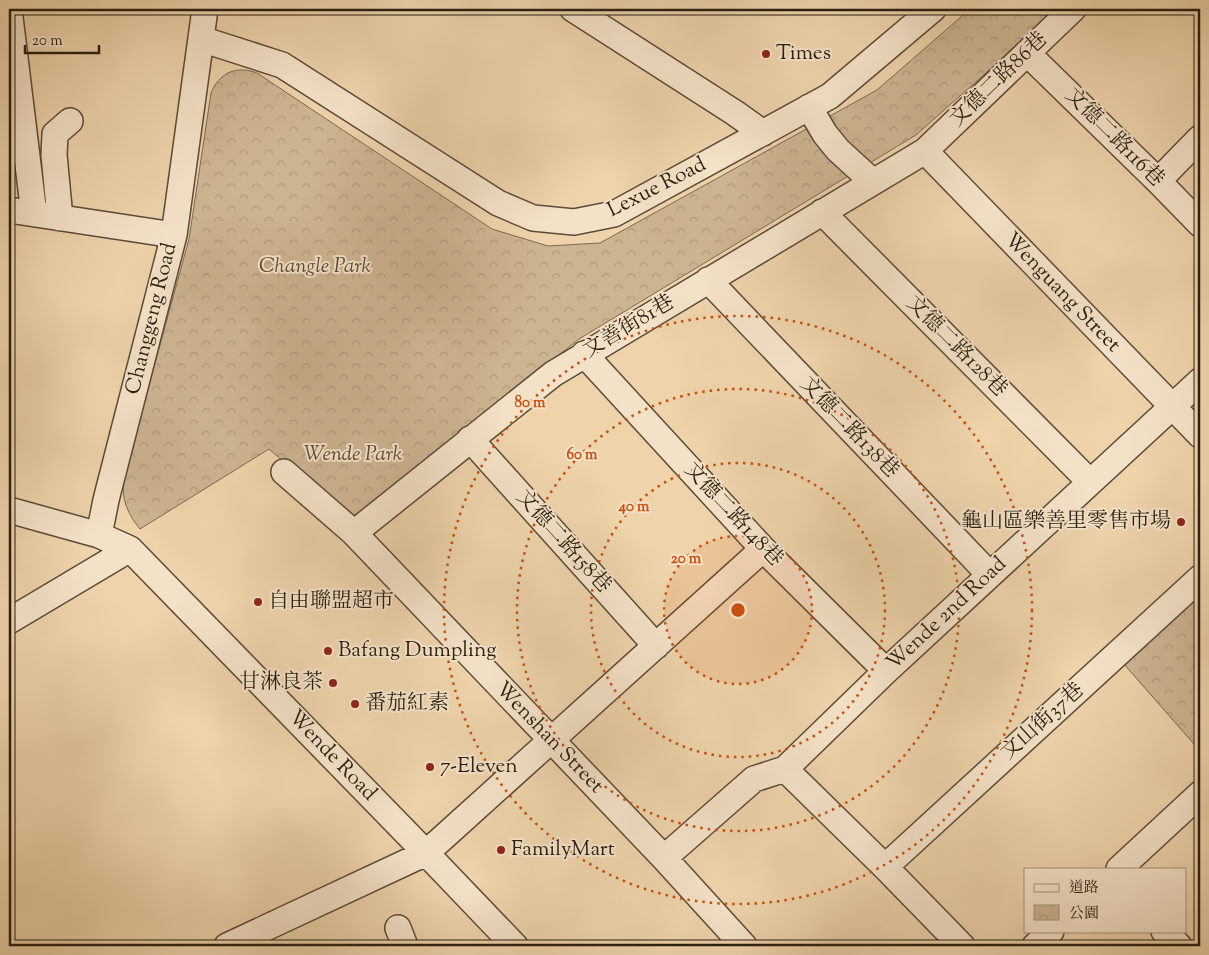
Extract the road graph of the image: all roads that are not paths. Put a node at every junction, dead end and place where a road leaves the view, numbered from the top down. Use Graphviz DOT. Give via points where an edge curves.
graph roads {
  1 [pos="9,9"];
  2 [pos="205,9"];
  3 [pos="573,9"];
  4 [pos="934,9"];
  5 [pos="1073,9"];
  6 [pos="201,39"];
  7 [pos="1027,53"];
  8 [pos="809,107"];
  9 [pos="70,121"];
  10 [pos="763,133"];
  11 [pos="1200,138"];
  12 [pos="925,151"];
  13 [pos="1158,181"];
  14 [pos="873,182"];
  15 [pos="9,210"];
  16 [pos="822,212"];
  17 [pos="34,214"];
  18 [pos="60,218"];
  19 [pos="1200,224"];
  20 [pos="174,234"];
  21 [pos="708,280"];
  22 [pos="584,354"];
  23 [pos="1200,381"];
  24 [pos="1173,407"];
  25 [pos="1200,435"];
  26 [pos="470,439"];
  27 [pos="284,472"];
  28 [pos="1090,482"];
  29 [pos="9,510"];
  30 [pos="354,533"];
  31 [pos="99,535"];
  32 [pos="130,549"];
  33 [pos="763,549"];
  34 [pos="990,575"];
  35 [pos="1200,578"];
  36 [pos="9,621"];
  37 [pos="656,646"];
  38 [pos="886,671"];
  39 [pos="551,740"];
  40 [pos="785,769"];
  41 [pos="1200,794"];
  42 [pos="426,853"];
  43 [pos="664,858"];
  44 [pos="885,867"];
  45 [pos="1120,868"];
  46 [pos="1051,932"];
  47 [pos="1165,932"];
  48 [pos="228,946"];
  49 [pos="514,946"];
  50 [pos="744,946"];
  51 [pos="962,946"];
  52 [pos="1035,946"];
  53 [pos="1180,946"];
  1 -- 17 [label="street"];
  2 -- 6 [label="street, Changgeng Road"];
  3 -- 10 [label="street"];
  4 -- 8 [label="street, Lexue Road" via="830,96"];
  5 -- 7 [label="street, 文德二路86巷"];
  6 -- 10 [label="street, Lexue Road" via="282,66 498,203 534,218 574,222 614,214"];
  6 -- 20 [label="street, Changgeng Road"];
  7 -- 12 [label="street, 文德二路86巷"];
  7 -- 13 [label="street, 文德二路116巷"];
  8 -- 10 [label="street, Lexue Road"];
  8 -- 14 [label="street" via="838,150"];
  9 -- 18 [label="street" via="55,134"];
  11 -- 13 [label="street"];
  12 -- 14 [label="street, 文善街81巷"];
  12 -- 24 [label="street, Wenguang Street"];
  13 -- 19 [label="street, 文德二路116巷"];
  14 -- 16 [label="street, 文善街81巷"];
  15 -- 17 [label="street"];
  16 -- 21 [label="street, 文善街81巷"];
  16 -- 28 [label="street, 文德二路128巷"];
  17 -- 18 [label="street"];
  18 -- 20 [label="street"];
  20 -- 31 [label="street, Changgeng Road"];
  21 -- 22 [label="street, 文善街81巷"];
  21 -- 34 [label="street, 文德二路138巷"];
  22 -- 26 [label="street, 文善街81巷" via="552,374"];
  22 -- 33 [label="street, 文德二路148巷"];
  23 -- 24 [label="street, Wende 2nd Road"];
  24 -- 25 [label="street, Wenguang Street"];
  24 -- 28 [label="street, Wende 2nd Road"];
  26 -- 30 [label="street, 文善街81巷"];
  26 -- 37 [label="street, 文德二路158巷"];
  27 -- 30 [label="street, Wenshan Street"];
  28 -- 34 [label="street, Wende 2nd Road"];
  29 -- 31 [label="street"];
  30 -- 39 [label="street, Wenshan Street"];
  31 -- 32 [label="street, Wende Road"];
  32 -- 36 [label="street"];
  32 -- 42 [label="street, Wende Road"];
  33 -- 37 [label="street"];
  33 -- 38 [label="street, 文德二路148巷"];
  34 -- 38 [label="street, Wende 2nd Road"];
  35 -- 44 [label="street, 文山街37巷"];
  37 -- 39 [label="street"];
  38 -- 40 [label="street, Wende 2nd Road"];
  39 -- 42 [label="street"];
  39 -- 43 [label="street, Wenshan Street"];
  40 -- 43 [label="street" via="754,779"];
  40 -- 44 [label="street"];
  41 -- 45 [label="street"];
  42 -- 48 [label="street"];
  42 -- 49 [label="street, Wende Road"];
  43 -- 50 [label="street, Wenshan Street"];
  44 -- 51 [label="street"];
  46 -- 52 [label="street"];
  47 -- 53 [label="street"];
}
